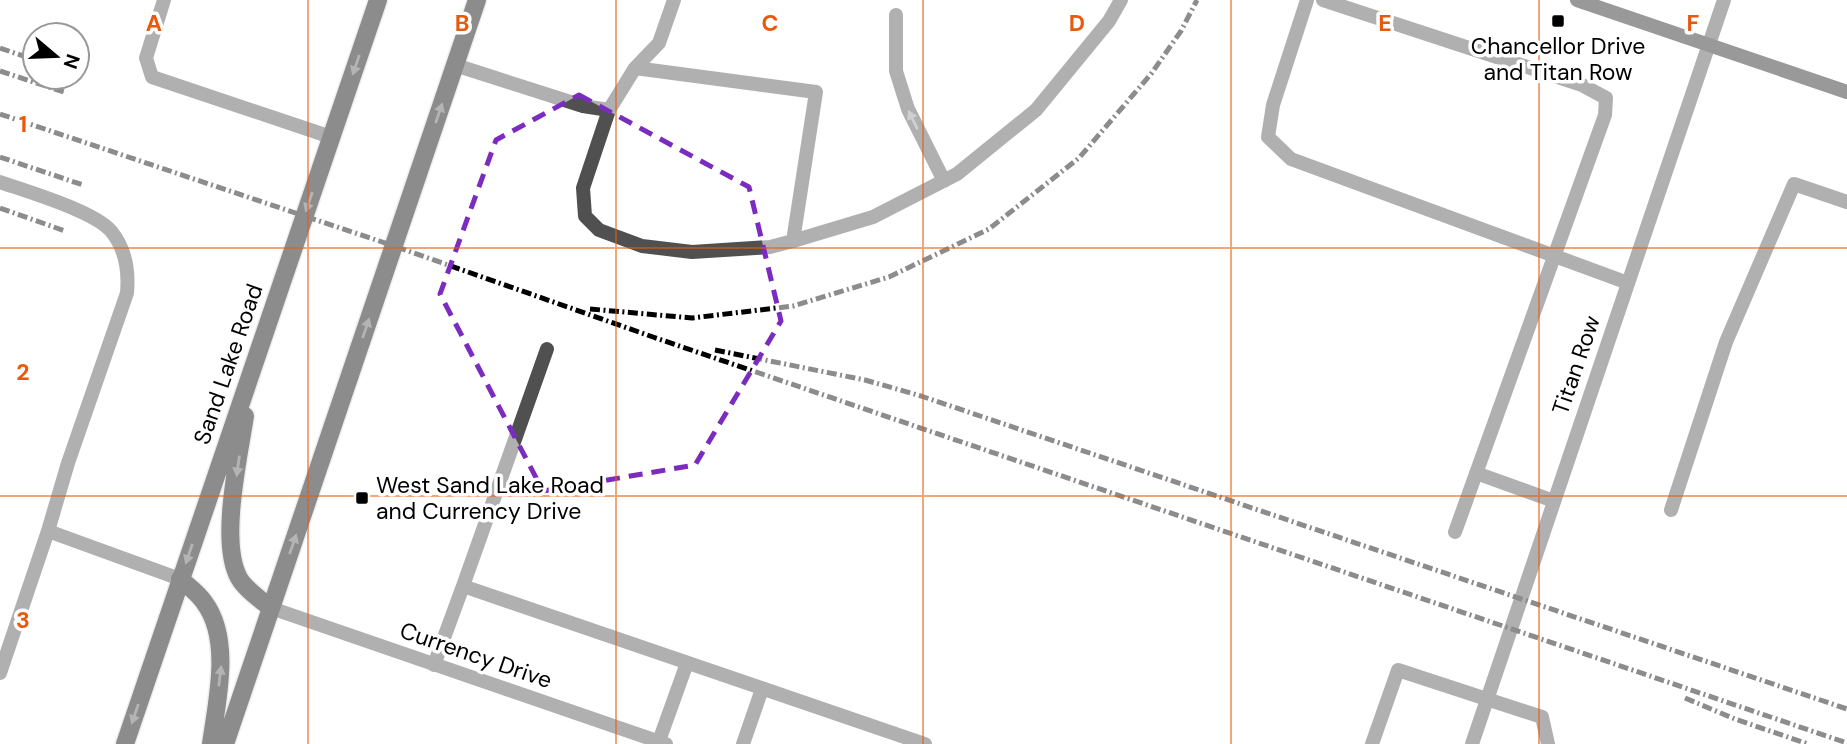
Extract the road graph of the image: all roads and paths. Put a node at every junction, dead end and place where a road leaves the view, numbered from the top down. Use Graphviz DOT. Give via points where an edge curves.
graph roads {
  1 [pos="164,0"];
  2 [pos="378,0"];
  3 [pos="477,0"];
  4 [pos="674,0"];
  5 [pos="1121,0"];
  6 [pos="1307,0"];
  7 [pos="1323,0"];
  8 [pos="1577,0"];
  9 [pos="1724,0"];
  10 [pos="896,15"];
  11 [pos="1708,45"];
  12 [pos="455,65"];
  13 [pos="635,68"];
  14 [pos="1847,92"];
  15 [pos="610,110"];
  16 [pos="331,137"];
  17 [pos="944,181"];
  18 [pos="0,182"];
  19 [pos="1847,202"];
  20 [pos="793,241"];
  21 [pos="1556,257"];
  22 [pos="1628,283"];
  23 [pos="547,349"];
  24 [pos="251,374"];
  25 [pos="1476,473"];
  26 [pos="1555,501"];
  27 [pos="1671,510"];
  28 [pos="48,531"];
  29 [pos="1455,532"];
  30 [pos="180,579"];
  31 [pos="463,586"];
  32 [pos="271,608"];
  33 [pos="687,663"];
  34 [pos="434,665"];
  35 [pos="0,673"];
  36 [pos="762,689"];
  37 [pos="1488,698"];
  38 [pos="662,743"];
  39 [pos="125,744"];
  40 [pos="211,744"];
  41 [pos="225,744"];
  42 [pos="743,744"];
  43 [pos="925,744"];
  44 [pos="1372,744"];
  45 [pos="1472,744"];
  46 [pos="1548,744"];
  1 -- 16 [label="street" via="146,58 152,77"];
  2 -- 16 [label="main road, Sand Lake Road, one-way"];
  3 -- 12 [label="main road"];
  4 -- 13 [label="street" via="659,43"];
  5 -- 17 [label="street" via="1036,110"];
  6 -- 21 [label="street" via="1273,105 1268,137 1291,159"];
  7 -- 21 [label="street" via="1582,85 1606,98 1605,115"];
  8 -- 11 [label="street"];
  9 -- 11 [label="street, Titan Row"];
  17 -- 10 [label="street, one-way" via="908,108 896,71"];
  11 -- 14 [label="street"];
  11 -- 22 [label="street, Titan Row"];
  12 -- 15 [label="street" via="583,106"];
  32 -- 12 [label="main road, one-way"];
  13 -- 15 [label="street"];
  13 -- 20 [label="street" via="816,92"];
  15 -- 20 [label="street" via="583,188 585,216 599,230 642,246 692,252"];
  16 -- 24 [label="main road, Sand Lake Road, one-way"];
  17 -- 20 [label="street" via="873,217"];
  18 -- 28 [label="street" via="77,210 110,229 124,253 128,273 127,293"];
  19 -- 27 [label="street" via="1794,184 1726,342"];
  21 -- 22 [label="street"];
  21 -- 25 [label="street"];
  22 -- 26 [label="street, Titan Row"];
  23 -- 31 [label="street"];
  24 -- 30 [label="main road, Sand Lake Road, one-way"];
  24 -- 32 [label="main road, one-way" via="230,523 232,557 239,579"];
  25 -- 26 [label="street"];
  25 -- 29 [label="street"];
  26 -- 37 [label="street, Titan Row"];
  28 -- 30 [label="street"];
  28 -- 35 [label="street"];
  30 -- 39 [label="main road, Sand Lake Road, one-way"];
  40 -- 30 [label="main road, one-way" via="222,664 216,624 204,602"];
  31 -- 33 [label="street"];
  31 -- 34 [label="street"];
  32 -- 34 [label="street, Currency Drive"];
  32 -- 41 [label="main road"];
  33 -- 36 [label="street"];
  33 -- 38 [label="street"];
  34 -- 38 [label="street, Currency Drive"];
  36 -- 42 [label="street"];
  36 -- 43 [label="street"];
  37 -- 44 [label="street" via="1398,670"];
  37 -- 45 [label="street, Titan Row"];
  37 -- 46 [label="street" via="1542,717"];
}
